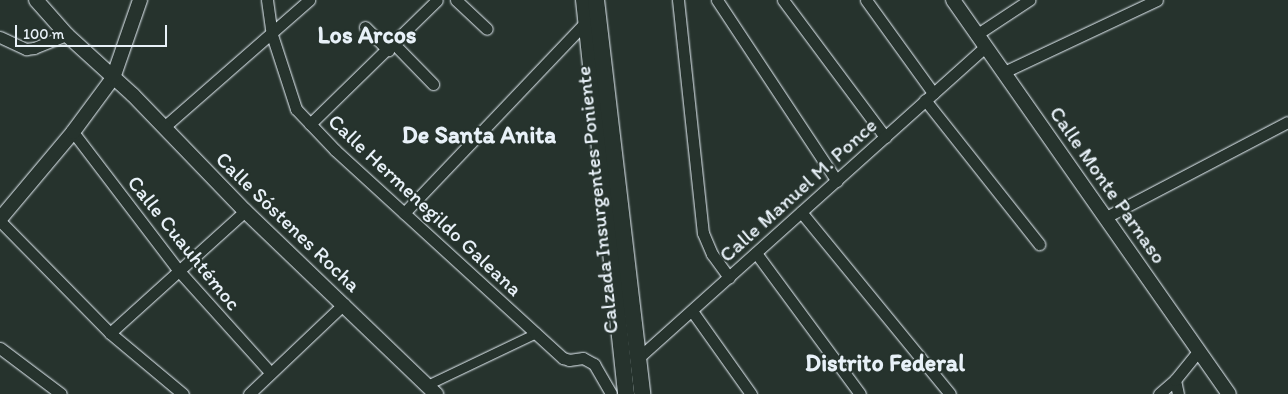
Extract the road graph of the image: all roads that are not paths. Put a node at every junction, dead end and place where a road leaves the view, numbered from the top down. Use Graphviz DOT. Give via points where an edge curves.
graph roads {
  1 [pos="36,0"];
  2 [pos="140,0"];
  3 [pos="268,0"];
  4 [pos="309,0"];
  5 [pos="437,0"];
  6 [pos="456,0"];
  7 [pos="678,0"];
  8 [pos="717,0"];
  9 [pos="783,0"];
  10 [pos="866,0"];
  11 [pos="953,0"];
  12 [pos="1029,0"];
  13 [pos="1156,0"];
  14 [pos="589,5"];
  15 [pos="365,27"];
  16 [pos="487,29"];
  17 [pos="976,34"];
  18 [pos="68,35"];
  19 [pos="272,35"];
  20 [pos="0,37"];
  21 [pos="391,47"];
  22 [pos="985,47"];
  23 [pos="1004,72"];
  24 [pos="113,78"];
  25 [pos="433,84"];
  26 [pos="929,97"];
  27 [pos="1288,122"];
  28 [pos="310,124"];
  29 [pos="164,128"];
  30 [pos="73,132"];
  31 [pos="885,137"];
  32 [pos="837,181"];
  33 [pos="245,211"];
  34 [pos="801,212"];
  35 [pos="404,213"];
  36 [pos="1106,217"];
  37 [pos="0,220"];
  38 [pos="1039,244"];
  39 [pos="756,253"];
  40 [pos="179,272"];
  41 [pos="730,277"];
  42 [pos="344,304"];
  43 [pos="692,311"];
  44 [pos="110,333"];
  45 [pos="536,333"];
  46 [pos="0,348"];
  47 [pos="1199,350"];
  48 [pos="636,360"];
  49 [pos="271,373"];
  50 [pos="1175,380"];
  51 [pos="432,390"];
  52 [pos="61,394"];
  53 [pos="183,394"];
  54 [pos="249,394"];
  55 [pos="611,394"];
  56 [pos="626,394"];
  57 [pos="642,394"];
  58 [pos="751,394"];
  59 [pos="860,394"];
  60 [pos="950,394"];
  61 [pos="1159,394"];
  62 [pos="1178,394"];
  63 [pos="1229,394"];
  1 -- 18 [label="street, Calle Sóstenes Rocha"];
  2 -- 24 [label="street"];
  3 -- 19 [label="street, Calle Hermenegildo Galeana"];
  4 -- 19 [label="street"];
  5 -- 21 [label="street"];
  6 -- 16 [label="street"];
  7 -- 41 [label="street" via="703,233 712,254"];
  8 -- 32 [label="street"];
  9 -- 31 [label="street"];
  10 -- 26 [label="street"];
  11 -- 17 [label="street, Calle Monte Parnaso"];
  12 -- 17 [label="street"];
  13 -- 23 [label="street"];
  14 -- 35 [label="street"];
  14 -- 48 [label="main road, Calzada Insurgentes Poniente"];
  14 -- 56 [label="main road, Calzada Insurgentes Poniente"];
  15 -- 21 [label="street"];
  17 -- 22 [label="street, Calle Monte Parnaso"];
  18 -- 20 [label="street" via="26,49"];
  18 -- 24 [label="street, Calle Sóstenes Rocha"];
  19 -- 28 [label="street, Calle Hermenegildo Galeana" via="296,109"];
  19 -- 29 [label="street"];
  21 -- 25 [label="street"];
  21 -- 28 [label="street"];
  22 -- 23 [label="street, Calle Monte Parnaso"];
  22 -- 26 [label="street, Calle Manuel M. Ponce"];
  23 -- 36 [label="street, Calle Monte Parnaso"];
  24 -- 29 [label="street, Calle Sóstenes Rocha"];
  24 -- 30 [label="street"];
  26 -- 31 [label="street, Calle Manuel M. Ponce"];
  26 -- 38 [label="street"];
  27 -- 36 [label="street"];
  28 -- 35 [label="street, Calle Hermenegildo Galeana"];
  29 -- 33 [label="street, Calle Sóstenes Rocha"];
  30 -- 37 [label="street"];
  30 -- 40 [label="street, Calle Cuauhtémoc"];
  31 -- 32 [label="street, Calle Manuel M. Ponce"];
  32 -- 34 [label="street, Calle Manuel M. Ponce"];
  33 -- 40 [label="street"];
  33 -- 42 [label="street, Calle Sóstenes Rocha"];
  34 -- 39 [label="street, Calle Manuel M. Ponce"];
  34 -- 60 [label="street"];
  35 -- 45 [label="street, Calle Hermenegildo Galeana"];
  36 -- 47 [label="street, Calle Monte Parnaso"];
  37 -- 44 [label="street"];
  39 -- 41 [label="street, Calle Manuel M. Ponce"];
  39 -- 59 [label="street"];
  40 -- 44 [label="street"];
  40 -- 49 [label="street, Calle Cuauhtémoc"];
  41 -- 43 [label="street, Calle Manuel M. Ponce"];
  42 -- 49 [label="street"];
  42 -- 51 [label="street, Calle Sóstenes Rocha"];
  43 -- 48 [label="street, Calle Manuel M. Ponce"];
  43 -- 58 [label="street"];
  44 -- 53 [label="street"];
  45 -- 51 [label="street"];
  45 -- 55 [label="street, Calle Hermenegildo Galeana" via="566,359 583,358 594,364"];
  46 -- 52 [label="street"];
  47 -- 50 [label="street"];
  47 -- 63 [label="street, Calle Monte Parnaso"];
  48 -- 57 [label="main road, Calzada Insurgentes Poniente"];
  49 -- 54 [label="street"];
  50 -- 61 [label="street"];
  50 -- 62 [label="street"];
}
